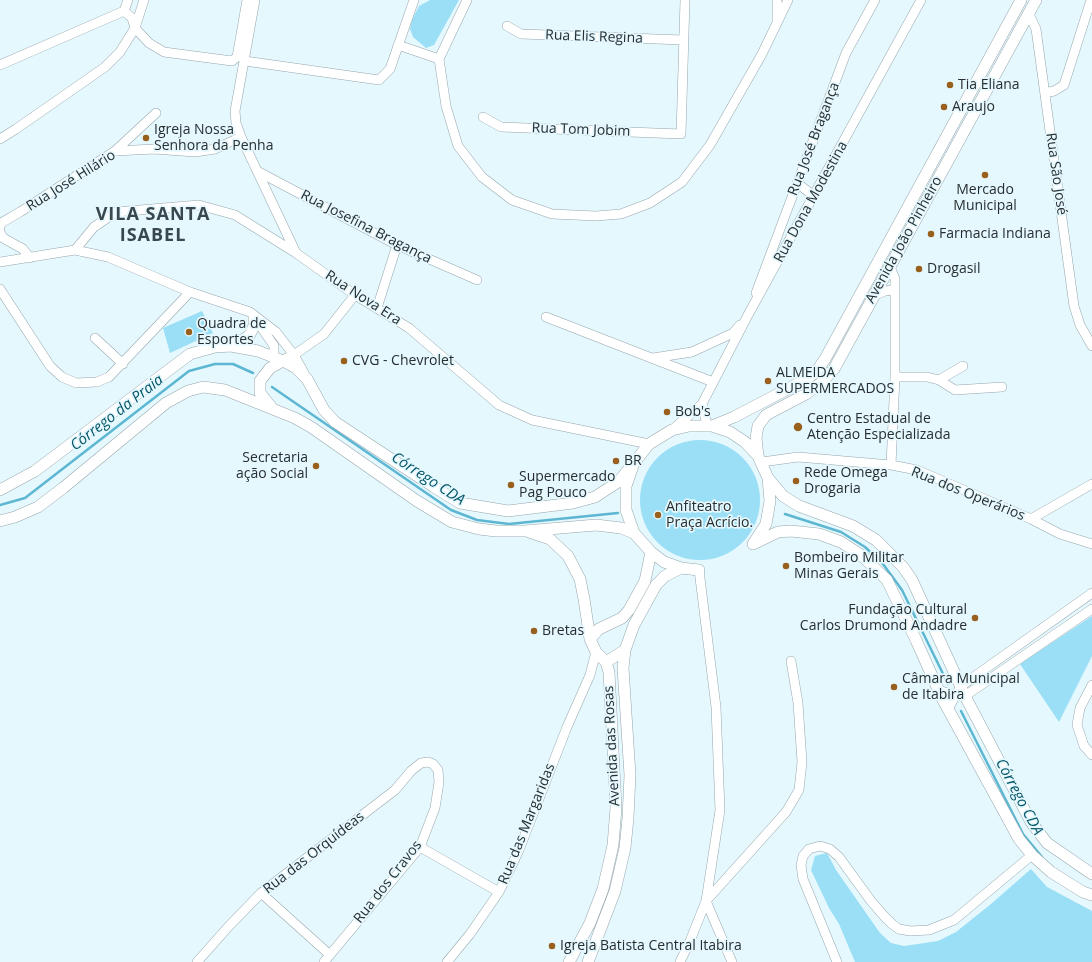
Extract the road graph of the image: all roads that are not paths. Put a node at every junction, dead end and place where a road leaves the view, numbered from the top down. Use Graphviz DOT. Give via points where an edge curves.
graph roads {
  1 [pos="128,0"];
  2 [pos="133,0"];
  3 [pos="143,0"];
  4 [pos="247,0"];
  5 [pos="255,0"];
  6 [pos="414,0"];
  7 [pos="467,0"];
  8 [pos="685,0"];
  9 [pos="777,0"];
  10 [pos="788,0"];
  11 [pos="875,0"];
  12 [pos="921,0"];
  13 [pos="1036,0"];
  14 [pos="1090,0"];
  15 [pos="1018,2"];
  16 [pos="124,11"];
  17 [pos="1029,14"];
  18 [pos="1089,14"];
  19 [pos="777,24"];
  20 [pos="507,26"];
  21 [pos="135,28"];
  22 [pos="683,40"];
  23 [pos="398,45"];
  24 [pos="439,59"];
  25 [pos="244,61"];
  26 [pos="0,66"];
  27 [pos="1045,93"];
  28 [pos="156,113"];
  29 [pos="483,117"];
  30 [pos="241,137"];
  31 [pos="0,139"];
  32 [pos="115,151"];
  33 [pos="257,171"];
  34 [pos="797,183"];
  35 [pos="814,196"];
  36 [pos="0,227"];
  37 [pos="0,232"];
  38 [pos="398,245"];
  39 [pos="75,250"];
  40 [pos="296,253"];
  41 [pos="30,258"];
  42 [pos="0,262"];
  43 [pos="890,267"];
  44 [pos="477,280"];
  45 [pos="0,289"];
  46 [pos="894,290"];
  47 [pos="190,292"];
  48 [pos="355,295"];
  49 [pos="873,296"];
  50 [pos="377,308"];
  51 [pos="252,315"];
  52 [pos="748,315"];
  53 [pos="546,318"];
  54 [pos="95,338"];
  55 [pos="231,346"];
  56 [pos="1092,346"];
  57 [pos="294,355"];
  58 [pos="653,358"];
  59 [pos="276,362"];
  60 [pos="123,364"];
  61 [pos="963,366"];
  62 [pos="895,377"];
  63 [pos="307,379"];
  64 [pos="939,380"];
  65 [pos="714,382"];
  66 [pos="1002,388"];
  67 [pos="702,404"];
  68 [pos="272,408"];
  69 [pos="709,426"];
  70 [pos="672,430"];
  71 [pos="649,444"];
  72 [pos="760,459"];
  73 [pos="634,463"];
  74 [pos="891,465"];
  75 [pos="768,478"];
  76 [pos="1092,484"];
  77 [pos="0,490"];
  78 [pos="1031,519"];
  79 [pos="0,521"];
  80 [pos="525,531"];
  81 [pos="634,533"];
  82 [pos="1092,544"];
  83 [pos="651,552"];
  84 [pos="681,568"];
  85 [pos="699,570"];
  86 [pos="1092,593"];
  87 [pos="1092,608"];
  88 [pos="590,639"];
  89 [pos="625,650"];
  90 [pos="601,657"];
  91 [pos="791,661"];
  92 [pos="1092,685"];
  93 [pos="939,690"];
  94 [pos="960,692"];
  95 [pos="948,709"];
  96 [pos="1092,755"];
  97 [pos="438,770"];
  98 [pos="420,846"];
  99 [pos="1032,855"];
  100 [pos="1092,874"];
  101 [pos="606,877"];
  102 [pos="618,880"];
  103 [pos="499,892"];
  104 [pos="261,893"];
  105 [pos="1092,895"];
  106 [pos="706,901"];
  107 [pos="330,955"];
  108 [pos="197,962"];
  109 [pos="324,962"];
  110 [pos="446,962"];
  111 [pos="569,962"];
  112 [pos="588,962"];
  113 [pos="680,962"];
  114 [pos="732,962"];
  115 [pos="837,962"];
  1 -- 16 [label="street"];
  2 -- 3 [label="street"];
  3 -- 21 [label="street"];
  4 -- 21 [label="street" via="237,57 232,61 164,52 149,43"];
  5 -- 25 [label="street"];
  6 -- 23 [label="street"];
  7 -- 24 [label="street"];
  8 -- 22 [label="street"];
  9 -- 19 [label="street"];
  10 -- 19 [label="street"];
  11 -- 34 [label="street, Rua José Bragança" via="846,53"];
  12 -- 35 [label="street, Rua Dona Modestina"];
  13 -- 17 [label="main road, Avenida João Pinheiro"];
  14 -- 18 [label="street"];
  15 -- 17 [label="main road, Rua São José"];
  15 -- 69 [label="main road, Avenida João Pinheiro" via="816,372 734,417"];
  16 -- 21 [label="street" via="132,18"];
  16 -- 26 [label="street"];
  17 -- 27 [label="street, Rua São José" via="1036,29"];
  17 -- 43 [label="main road, Avenida João Pinheiro"];
  18 -- 27 [label="street" via="1064,85"];
  19 -- 24 [label="street" via="710,144 682,182 650,203 621,214 552,214 512,200 482,177 458,146 446,106"];
  20 -- 22 [label="street, Rua Elis Regina" via="521,34"];
  21 -- 31 [label="street" via="120,52 105,67"];
  22 -- 29 [label="street, Rua Tom Jobim" via="681,134 501,127"];
  23 -- 24 [label="street"];
  23 -- 25 [label="street" via="390,69 379,80"];
  25 -- 30 [label="street" via="235,111"];
  27 -- 56 [label="street, Rua São José" via="1074,306 1080,325"];
  28 -- 32 [label="street"];
  30 -- 32 [label="street, Rua José Hilário" via="214,149 195,152 154,149"];
  30 -- 33 [label="street"];
  32 -- 36 [label="street, Rua José Hilário" via="1,223"];
  33 -- 38 [label="street, Rua Josefina Bragança"];
  33 -- 40 [label="street"];
  34 -- 35 [label="street"];
  34 -- 52 [label="street, Rua José Bragança"];
  35 -- 52 [label="street, Rua Dona Modestina"];
  37 -- 41 [label="street" via="3,238 22,249"];
  38 -- 44 [label="street, Rua Josefina Bragança"];
  38 -- 50 [label="street"];
  39 -- 40 [label="street, Rua Nova Era" via="94,227 116,212 199,205 235,215"];
  39 -- 41 [label="street"];
  39 -- 47 [label="street" via="108,257"];
  40 -- 48 [label="street, Rua Nova Era"];
  41 -- 42 [label="street"];
  43 -- 46 [label="street" via="895,278"];
  43 -- 49 [label="main road, Avenida João Pinheiro"];
  45 -- 60 [label="street" via="50,366 62,377 76,383 97,382 109,377"];
  46 -- 49 [label="street"];
  46 -- 62 [label="street"];
  47 -- 51 [label="street"];
  47 -- 60 [label="street"];
  48 -- 50 [label="street, Rua Nova Era"];
  48 -- 57 [label="street" via="324,334"];
  49 -- 72 [label="main road, Avenida João Pinheiro" via="834,369 806,394 766,415 758,426 756,438"];
  50 -- 71 [label="street, Rua Nova Era" via="409,328 499,405 532,420"];
  51 -- 55 [label="main road" via="254,326 249,336"];
  51 -- 57 [label="street" via="276,332"];
  51 -- 59 [label="street" via="274,346"];
  52 -- 58 [label="street, Rua José Bragança" via="733,333 692,352"];
  52 -- 65 [label="street, Rua Dona Modestina"];
  53 -- 58 [label="street, Rua José Bragança"];
  54 -- 60 [label="street"];
  55 -- 59 [label="main road" via="258,351"];
  55 -- 77 [label="main road" via="215,347 190,354 34,471"];
  57 -- 59 [label="main road"];
  57 -- 63 [label="street"];
  58 -- 65 [label="street, Rua José Bragança"];
  59 -- 63 [label="main road" via="296,368"];
  59 -- 68 [label="main road" via="260,381 260,393"];
  61 -- 64 [label="street"];
  62 -- 64 [label="street" via="927,377"];
  62 -- 74 [label="street"];
  63 -- 73 [label="main road" via="324,410 335,422 460,503 508,511 573,503 595,497 618,482"];
  64 -- 66 [label="street" via="955,390"];
  65 -- 67 [label="street, Rua Dona Modestina"];
  67 -- 69 [label="street"];
  67 -- 70 [label="street, Rua Dona Modestina"];
  68 -- 79 [label="main road" via="225,390 203,387 188,391 166,403 38,507"];
  68 -- 80 [label="main road" via="311,427 417,501 452,522 487,530"];
  69 -- 70 [label="main road" via="689,426"];
  69 -- 72 [label="main road" via="730,432 746,442"];
  70 -- 71 [label="main road"];
  71 -- 73 [label="main road"];
  72 -- 74 [label="street, Rua dos Operários" via="798,457"];
  72 -- 75 [label="main road"];
  73 -- 81 [label="main road" via="626,486 626,510"];
  74 -- 78 [label="street, Rua dos Operários" via="917,470"];
  75 -- 93 [label="main road" via="770,501 766,524 753,544 778,532 791,531 819,534 841,542 861,555 887,580"];
  75 -- 94 [label="main road" via="783,496 799,506 853,526 876,540 903,567 912,580"];
  76 -- 78 [label="street"];
  78 -- 82 [label="street, Rua dos Operários" via="1060,534"];
  80 -- 81 [label="main road" via="596,525 621,528"];
  80 -- 88 [label="main road, Avenida das Rosas" via="550,539 568,556 580,579"];
  81 -- 83 [label="main road"];
  83 -- 84 [label="main road" via="664,562"];
  83 -- 88 [label="main road" via="645,581 629,610 622,618 599,629"];
  84 -- 85 [label="main road"];
  84 -- 89 [label="main road, Avenida das Rosas" via="665,576 656,585 634,625"];
  85 -- 106 [label="street" via="716,707 720,810"];
  86 -- 94 [label="street"];
  87 -- 94 [label="street"];
  88 -- 90 [label="main road, Avenida das Rosas"];
  89 -- 90 [label="main road"];
  89 -- 102 [label="main road, Avenida das Rosas" via="630,775 625,848"];
  90 -- 101 [label="main road, Avenida das Rosas" via="609,672 616,808 613,845"];
  90 -- 103 [label="street, Rua das Margaridas" via="590,675 567,727 519,850"];
  91 -- 106 [label="street" via="798,703 802,762 799,790 786,812"];
  92 -- 96 [label="street" via="1080,708 1078,725 1084,746"];
  93 -- 94 [label="street"];
  93 -- 95 [label="main road"];
  94 -- 95 [label="street"];
  94 -- 100 [label="main road" via="1031,822 1047,843"];
  95 -- 99 [label="main road" via="1020,840"];
  97 -- 98 [label="street, Rua dos Cravos" via="435,808"];
  97 -- 104 [label="street, Rua das Orquídeas" via="433,764 421,763 395,790"];
  98 -- 103 [label="street"];
  98 -- 107 [label="street, Rua dos Cravos"];
  99 -- 105 [label="main road" via="1050,872"];
  99 -- 115 [label="street" via="954,920 929,930 910,931 899,929 884,916 830,849 820,846 809,849 803,856 801,865 803,879"];
  101 -- 102 [label="main road"];
  101 -- 111 [label="main road, Avenida das Rosas" via="590,923"];
  102 -- 112 [label="main road, Avenida das Rosas"];
  103 -- 110 [label="street, Rua das Margaridas" via="470,934"];
  104 -- 107 [label="street"];
  104 -- 108 [label="street, Rua das Orquídeas"];
  106 -- 113 [label="street"];
  106 -- 114 [label="street"];
  107 -- 109 [label="street, Rua dos Cravos"];
}
